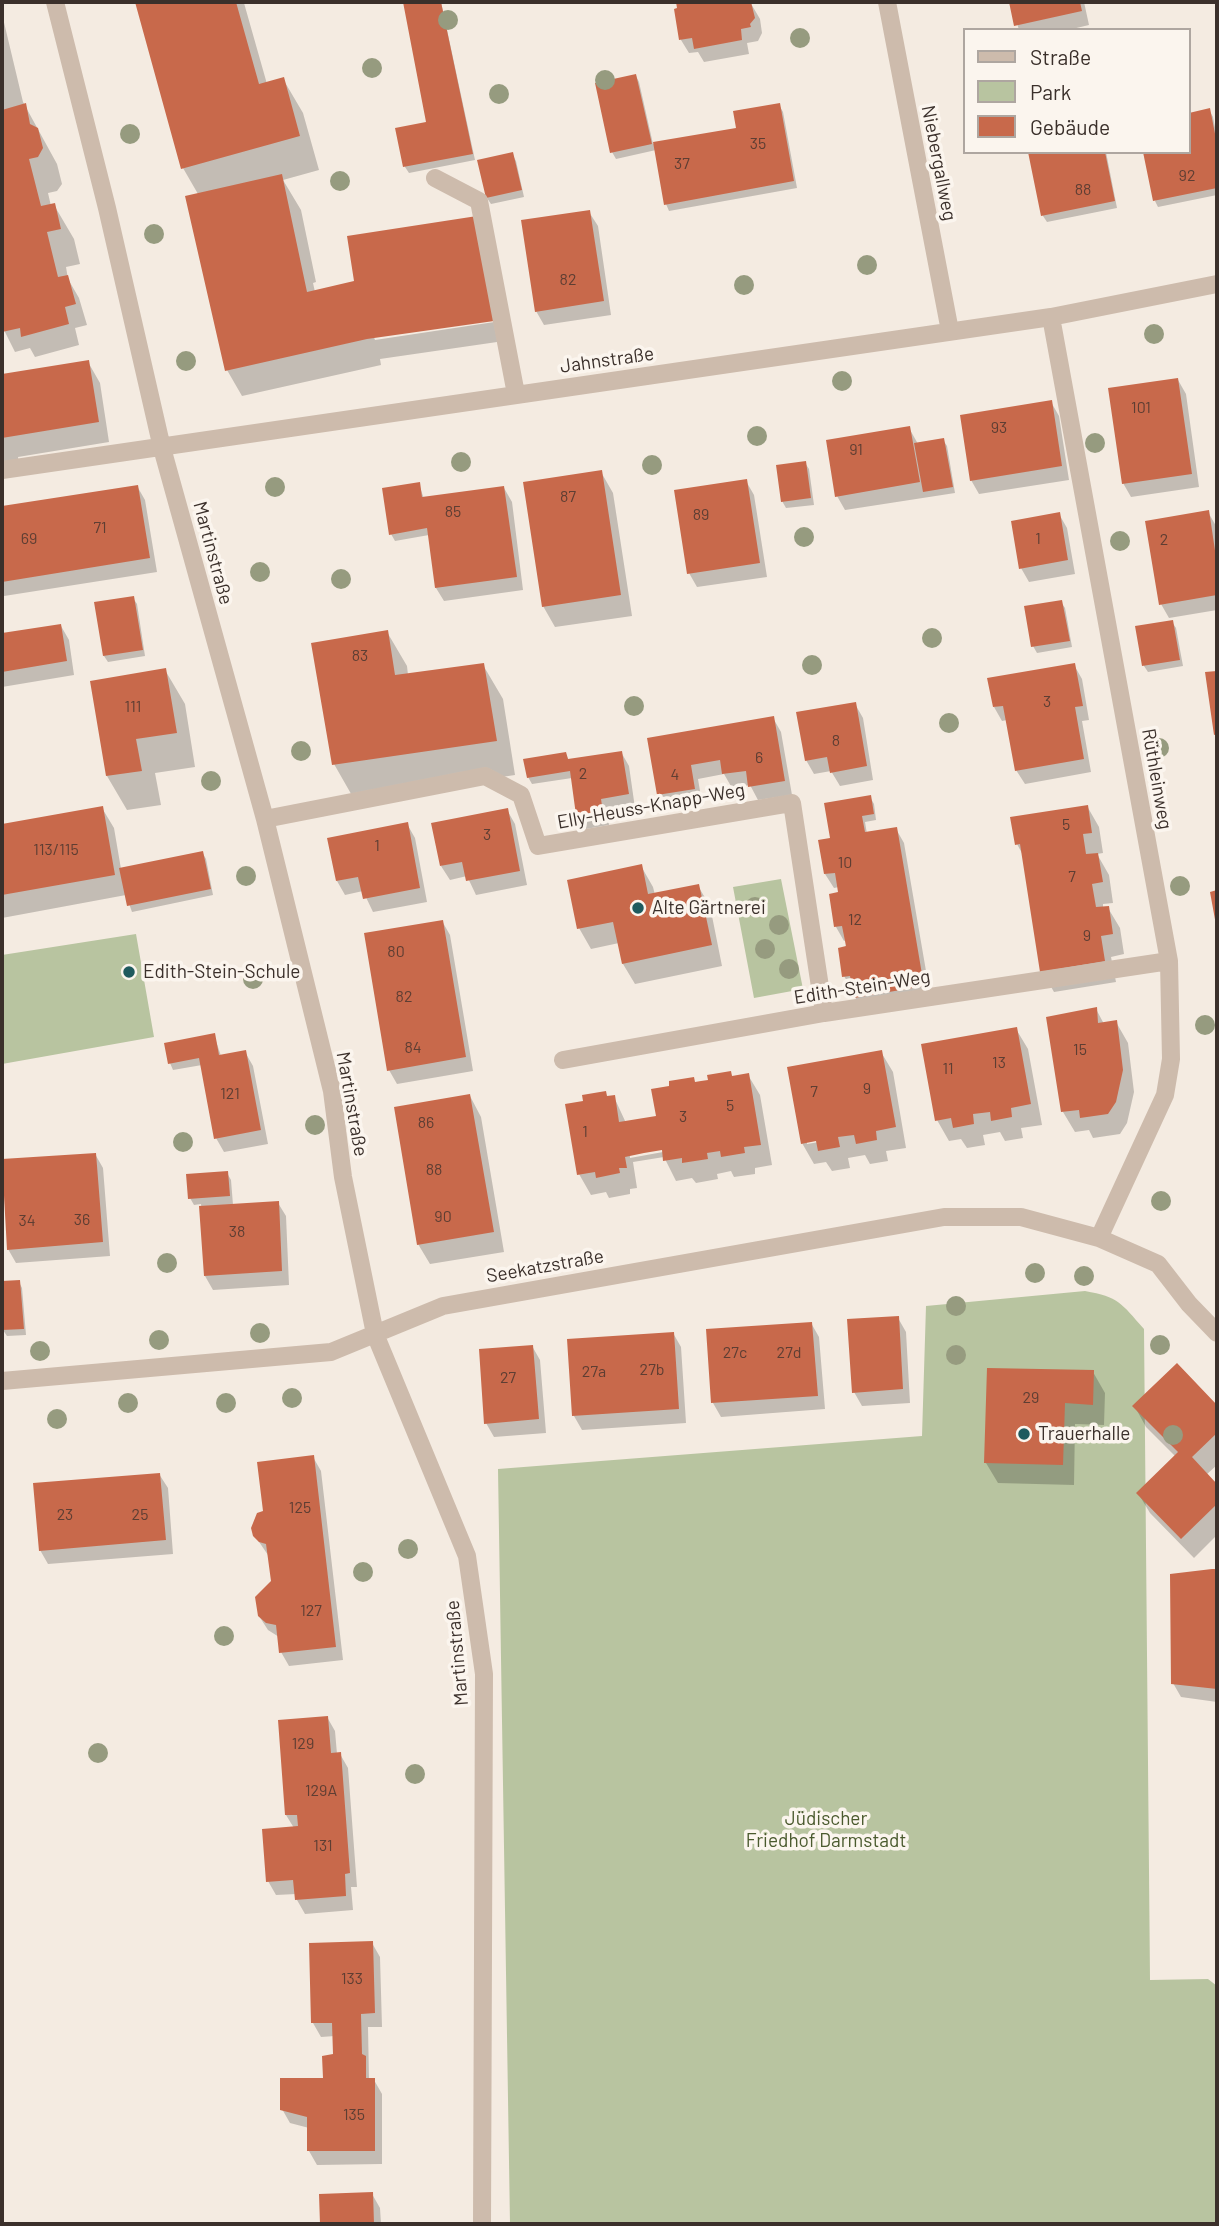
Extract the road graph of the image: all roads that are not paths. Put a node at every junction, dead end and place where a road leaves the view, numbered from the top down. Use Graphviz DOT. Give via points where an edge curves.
graph roads {
  1 [pos="55,2"];
  2 [pos="887,2"];
  3 [pos="435,178"];
  4 [pos="1217,284"];
  5 [pos="1051,317"];
  6 [pos="950,331"];
  7 [pos="516,394"];
  8 [pos="162,448"];
  9 [pos="2,470"];
  10 [pos="265,819"];
  11 [pos="1169,961"];
  12 [pos="824,1013"];
  13 [pos="563,1060"];
  14 [pos="1099,1238"];
  15 [pos="1217,1333"];
  16 [pos="375,1334"];
  17 [pos="2,1381"];
  18 [pos="482,2224"];
  1 -- 8 [label="street, Martinstraße"];
  2 -- 6 [label="street, Niebergallweg"];
  3 -- 7 [label="street" via="479,201"];
  4 -- 5 [label="street, Jahnstraße"];
  5 -- 6 [label="street, Jahnstraße"];
  5 -- 11 [label="street, Rüthleinweg"];
  6 -- 7 [label="street, Jahnstraße"];
  7 -- 8 [label="street, Jahnstraße"];
  8 -- 9 [label="street, Jahnstraße"];
  8 -- 10 [label="street, Martinstraße"];
  10 -- 12 [label="street, Elly-Heuss-Knapp-Weg" via="485,776 521,795 538,846 792,803"];
  10 -- 16 [label="street, Martinstraße" via="332,1091 343,1177"];
  11 -- 12 [label="street, Edith-Stein-Weg"];
  11 -- 14 [label="street, Rüthleinweg" via="1171,1059 1164,1095"];
  12 -- 13 [label="street, Edith-Stein-Weg"];
  14 -- 15 [label="street, Seekatzstraße" via="1158,1264"];
  14 -- 16 [label="street, Seekatzstraße" via="1021,1217 944,1217 443,1306"];
  16 -- 17 [label="street, Seekatzstraße" via="331,1352"];
  16 -- 18 [label="street, Martinstraße" via="467,1556 484,1674"];
}
